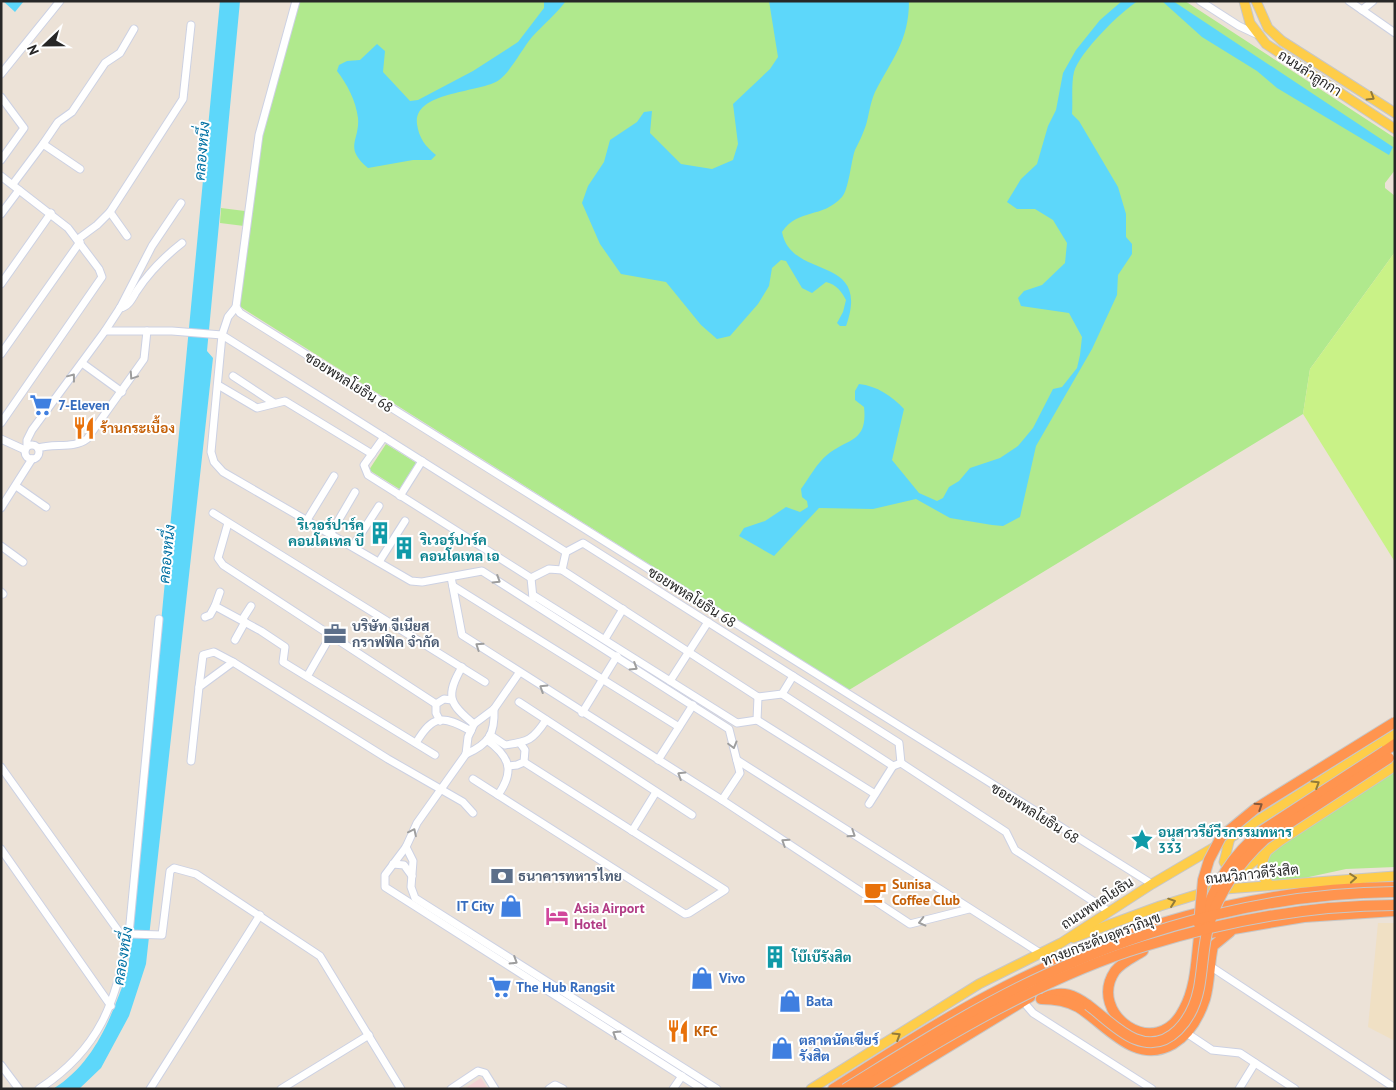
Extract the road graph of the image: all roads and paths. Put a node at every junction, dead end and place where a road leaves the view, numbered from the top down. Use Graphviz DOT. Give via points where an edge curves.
graph roads {
  1 [pos="60,1"];
  2 [pos="296,1"];
  3 [pos="1200,1"];
  4 [pos="1244,1"];
  5 [pos="1256,1"];
  6 [pos="1349,1"];
  7 [pos="1373,1"];
  8 [pos="1362,10"];
  9 [pos="191,25"];
  10 [pos="134,29"];
  11 [pos="1395,33"];
  12 [pos="1256,34"];
  13 [pos="1,74"];
  14 [pos="1,97"];
  15 [pos="1395,113"];
  16 [pos="1395,129"];
  17 [pos="43,144"];
  18 [pos="1,160"];
  19 [pos="80,169"];
  20 [pos="1,176"];
  21 [pos="16,187"];
  22 [pos="181,203"];
  23 [pos="110,212"];
  24 [pos="51,213"];
  25 [pos="1,214"];
  26 [pos="127,236"];
  27 [pos="79,240"];
  28 [pos="182,243"];
  29 [pos="1,284"];
  30 [pos="120,308"];
  31 [pos="236,308"];
  32 [pos="105,331"];
  33 [pos="147,331"];
  34 [pos="220,335"];
  35 [pos="1,354"];
  36 [pos="82,363"];
  37 [pos="233,376"];
  38 [pos="218,385"];
  39 [pos="122,392"];
  40 [pos="274,403"];
  41 [pos="1,423"];
  42 [pos="384,437"];
  43 [pos="1,439"];
  44 [pos="26,448"];
  45 [pos="38,448"];
  46 [pos="372,454"];
  47 [pos="32,460"];
  48 [pos="422,461"];
  49 [pos="334,476"];
  50 [pos="16,486"];
  51 [pos="355,492"];
  52 [pos="400,496"];
  53 [pos="379,506"];
  54 [pos="46,507"];
  55 [pos="1,508"];
  56 [pos="214,513"];
  57 [pos="306,520"];
  58 [pos="405,521"];
  59 [pos="228,523"];
  60 [pos="330,533"];
  61 [pos="1,546"];
  62 [pos="353,546"];
  63 [pos="566,552"];
  64 [pos="23,562"];
  65 [pos="379,562"];
  66 [pos="562,570"];
  67 [pos="452,577"];
  68 [pos="531,578"];
  69 [pos="453,586"];
  70 [pos="220,592"];
  71 [pos="533,595"];
  72 [pos="533,603"];
  73 [pos="216,606"];
  74 [pos="251,606"];
  75 [pos="623,609"];
  76 [pos="205,617"];
  77 [pos="159,619"];
  78 [pos="243,621"];
  79 [pos="708,622"];
  80 [pos="331,635"];
  81 [pos="605,639"];
  82 [pos="235,640"];
  83 [pos="688,651"];
  84 [pos="617,656"];
  85 [pos="233,662"];
  86 [pos="462,667"];
  87 [pos="519,673"];
  88 [pos="308,675"];
  89 [pos="794,676"];
  90 [pos="603,680"];
  91 [pos="670,681"];
  92 [pos="485,682"];
  93 [pos="199,686"];
  94 [pos="782,694"];
  95 [pos="758,696"];
  96 [pos="452,700"];
  97 [pos="518,702"];
  98 [pos="436,704"];
  99 [pos="693,705"];
  100 [pos="494,709"];
  101 [pos="582,712"];
  102 [pos="546,720"];
  103 [pos="758,720"];
  104 [pos="440,721"];
  105 [pos="1395,722"];
  106 [pos="679,727"];
  107 [pos="472,728"];
  108 [pos="1395,734"];
  109 [pos="489,738"];
  110 [pos="416,743"];
  111 [pos="520,743"];
  112 [pos="1395,744"];
  113 [pos="466,754"];
  114 [pos="435,756"];
  115 [pos="1391,757"];
  116 [pos="658,760"];
  117 [pos="737,760"];
  118 [pos="191,761"];
  119 [pos="524,762"];
  120 [pos="901,763"];
  121 [pos="508,766"];
  122 [pos="893,766"];
  123 [pos="1,767"];
  124 [pos="473,779"];
  125 [pos="441,789"];
  126 [pos="656,792"];
  127 [pos="875,794"];
  128 [pos="498,795"];
  129 [pos="722,800"];
  130 [pos="869,804"];
  131 [pos="473,814"];
  132 [pos="692,815"];
  133 [pos="632,831"];
  134 [pos="1230,838"];
  135 [pos="406,847"];
  136 [pos="1,849"];
  137 [pos="1268,850"];
  138 [pos="394,864"];
  139 [pos="412,876"];
  140 [pos="1395,876"];
  141 [pos="1152,884"];
  142 [pos="1270,884"];
  143 [pos="1395,887"];
  144 [pos="1395,892"];
  145 [pos="1393,909"];
  146 [pos="969,910"];
  147 [pos="1108,911"];
  148 [pos="260,914"];
  149 [pos="1240,927"];
  150 [pos="130,934"];
  151 [pos="1199,937"];
  152 [pos="127,943"];
  153 [pos="1061,943"];
  154 [pos="1143,951"];
  155 [pos="1040,953"];
  156 [pos="1210,966"];
  157 [pos="1041,999"];
  158 [pos="111,1006"];
  159 [pos="1027,1006"];
  160 [pos="994,1019"];
  161 [pos="1188,1034"];
  162 [pos="369,1035"];
  163 [pos="1255,1063"];
  164 [pos="1,1065"];
  165 [pos="682,1076"];
  166 [pos="1284,1082"];
  167 [pos="1395,1088"];
  168 [pos="19,1089"];
  169 [pos="39,1089"];
  170 [pos="150,1089"];
  171 [pos="281,1089"];
  172 [pos="401,1089"];
  173 [pos="451,1089"];
  174 [pos="495,1089"];
  175 [pos="549,1089"];
  176 [pos="563,1089"];
  177 [pos="674,1089"];
  178 [pos="702,1089"];
  179 [pos="717,1089"];
  180 [pos="811,1089"];
  181 [pos="833,1089"];
  182 [pos="845,1089"];
  183 [pos="861,1089"];
  184 [pos="879,1089"];
  185 [pos="1152,1089"];
  186 [pos="1239,1089"];
  187 [pos="1279,1089"];
  188 [pos="1295,1089"];
  1 -- 13 [label="street"];
  2 -- 31 [label="street" via="258,135"];
  3 -- 12 [label="street"];
  4 -- 12 [label="main road, ถนนลำลูกกา"];
  5 -- 15 [label="main road, ถนนลำลูกกา, one-way" via="1268,28 1282,41"];
  6 -- 8 [label="street"];
  7 -- 8 [label="street"];
  8 -- 11 [label="street"];
  9 -- 23 [label="street" via="183,99"];
  10 -- 17 [label="street" via="120,53 105,63 72,112 58,122"];
  12 -- 16 [label="main road, ถนนลำลูกกา"];
  14 -- 18 [label="street" via="24,128"];
  17 -- 19 [label="street"];
  17 -- 21 [label="street"];
  20 -- 21 [label="street"];
  21 -- 24 [label="street"];
  21 -- 25 [label="street"];
  22 -- 30 [label="street" via="152,246"];
  23 -- 26 [label="street"];
  23 -- 27 [label="street"];
  24 -- 27 [label="street"];
  24 -- 29 [label="street"];
  27 -- 35 [label="street"];
  27 -- 41 [label="street" via="101,273 101,281"];
  28 -- 30 [label="street" via="160,261 127,305"];
  30 -- 32 [label="street"];
  31 -- 34 [label="street"];
  31 -- 141 [label="street, ซอยพหลโยธิน 68" via="274,335"];
  32 -- 33 [label="street"];
  32 -- 36 [label="street"];
  33 -- 34 [label="street"];
  33 -- 39 [label="street, one-way" via="144,359"];
  34 -- 38 [label="street"];
  34 -- 42 [label="street"];
  36 -- 39 [label="street"];
  44 -- 36 [label="street, one-way" via="32,430"];
  37 -- 40 [label="street"];
  38 -- 40 [label="street" via="257,408"];
  38 -- 57 [label="street" via="211,452 214,462 223,472"];
  39 -- 45 [label="street" via="83,442"];
  40 -- 46 [label="street" via="285,401"];
  42 -- 46 [label="street"];
  42 -- 48 [label="street"];
  43 -- 44 [label="street"];
  44 -- 45 [label="street" via="34,445"];
  44 -- 47 [label="street" via="26,457"];
  45 -- 47 [label="street" via="39,455"];
  46 -- 52 [label="street" via="364,465 365,472"];
  47 -- 50 [label="street"];
  48 -- 52 [label="street"];
  48 -- 63 [label="street"];
  49 -- 57 [label="street"];
  50 -- 54 [label="street"];
  50 -- 55 [label="street"];
  51 -- 60 [label="street"];
  52 -- 68 [label="street"];
  53 -- 62 [label="street"];
  56 -- 59 [label="street"];
  57 -- 60 [label="street"];
  58 -- 65 [label="street"];
  59 -- 80 [label="street" via="219,552 220,562"];
  59 -- 86 [label="street"];
  60 -- 62 [label="street"];
  61 -- 64 [label="street"];
  62 -- 65 [label="street"];
  63 -- 66 [label="street"];
  63 -- 79 [label="street" via="583,543"];
  65 -- 67 [label="street" via="416,582"];
  66 -- 68 [label="street" via="549,569"];
  66 -- 75 [label="street"];
  67 -- 69 [label="street"];
  67 -- 72 [label="street, one-way" via="482,571"];
  68 -- 71 [label="street"];
  87 -- 69 [label="street, one-way" via="462,635"];
  69 -- 90 [label="street"];
  70 -- 73 [label="street"];
  71 -- 72 [label="street"];
  71 -- 81 [label="street"];
  72 -- 84 [label="street"];
  73 -- 76 [label="street" via="210,616"];
  73 -- 78 [label="street"];
  74 -- 78 [label="street"];
  75 -- 81 [label="street"];
  75 -- 83 [label="street"];
  77 -- 150 [label="street"];
  78 -- 82 [label="street"];
  78 -- 88 [label="street" via="284,647 283,662"];
  79 -- 83 [label="street"];
  79 -- 89 [label="street"];
  80 -- 88 [label="street"];
  80 -- 98 [label="street"];
  81 -- 91 [label="street"];
  83 -- 91 [label="street"];
  83 -- 95 [label="street"];
  84 -- 90 [label="street"];
  84 -- 99 [label="street, one-way"];
  85 -- 93 [label="street"];
  85 -- 93 [label="street" via="214,652 203,655"];
  85 -- 125 [label="street"];
  86 -- 92 [label="street"];
  86 -- 96 [label="street" via="453,682"];
  87 -- 100 [label="street"];
  101 -- 87 [label="street, one-way"];
  88 -- 110 [label="street"];
  89 -- 94 [label="street"];
  89 -- 120 [label="street" via="899,743"];
  90 -- 101 [label="street"];
  90 -- 106 [label="street"];
  91 -- 103 [label="street" via="737,723"];
  93 -- 118 [label="street"];
  94 -- 95 [label="street"];
  94 -- 122 [label="street"];
  95 -- 103 [label="street"];
  96 -- 98 [label="street" via="444,699"];
  96 -- 107 [label="street" via="456,710"];
  97 -- 102 [label="street"];
  98 -- 104 [label="street"];
  99 -- 106 [label="street"];
  99 -- 117 [label="street, one-way" via="729,729"];
  100 -- 107 [label="street"];
  100 -- 109 [label="street"];
  101 -- 116 [label="street"];
  102 -- 111 [label="street" via="536,736"];
  102 -- 126 [label="street"];
  103 -- 127 [label="street"];
  104 -- 107 [label="street" via="450,720"];
  104 -- 110 [label="street" via="425,726"];
  151 -- 105 [label="highway, one-way, bridge" via="1203,880 1221,837 1255,809"];
  106 -- 116 [label="street"];
  107 -- 113 [label="street"];
  134 -- 108 [label="main road, ถนนพหลโยธิน, one-way"];
  109 -- 111 [label="street" via="505,745"];
  109 -- 113 [label="street" via="480,748"];
  109 -- 121 [label="street" via="502,751"];
  110 -- 114 [label="street"];
  111 -- 119 [label="street" via="525,750"];
  112 -- 115 [label="highway"];
  113 -- 125 [label="street"];
  115 -- 137 [label="main road"];
  115 -- 151 [label="highway, bridge" via="1262,830 1247,843 1234,856 1216,886"];
  115 -- 157 [label="highway, bridge" via="1265,838 1250,852 1218,901 1209,925 1199,990 1192,1013 1174,1034 1163,1041 1135,1039 1066,993"];
  129 -- 116 [label="street, one-way"];
  117 -- 129 [label="street" via="740,773"];
  117 -- 146 [label="street, one-way"];
  119 -- 121 [label="street"];
  119 -- 133 [label="street"];
  120 -- 122 [label="street"];
  120 -- 147 [label="street" via="1006,832 1016,850"];
  121 -- 128 [label="street" via="506,784"];
  122 -- 127 [label="street"];
  123 -- 152 [label="street"];
  124 -- 128 [label="street"];
  125 -- 131 [label="street" via="463,802"];
  135 -- 125 [label="street, one-way" via="417,823"];
  126 -- 132 [label="street"];
  126 -- 133 [label="street"];
  127 -- 130 [label="street"];
  128 -- 133 [label="street" via="685,914 725,890"];
  146 -- 129 [label="street, one-way" via="910,924"];
  134 -- 137 [label="main road" via="1224,862 1230,872 1241,871"];
  134 -- 141 [label="main road, ถนนพหลโยธิน"];
  135 -- 138 [label="street"];
  135 -- 139 [label="street" via="413,861"];
  136 -- 158 [label="street"];
  137 -- 142 [label="main road" via="1261,870 1265,881"];
  138 -- 139 [label="street" via="404,865"];
  165 -- 138 [label="street, one-way" via="393,893 385,886 385,875"];
  139 -- 179 [label="street, one-way" via="415,898"];
  142 -- 140 [label="main road, ถนนวิภาวดีรังสิต, one-way"];
  141 -- 147 [label="main road, ถนนพหลโยธิน"];
  153 -- 142 [label="main road, ถนนวิภาวดีรังสิต, one-way" via="1185,897 1212,890"];
  143 -- 181 [label="highway, ถนนวิภาวดีรังสิต" via="1302,893 1209,910 1097,944 959,1012"];
  144 -- 182 [label="highway, ทางยกระดับอุตราภิมุข, bridge" via="1340,895 1248,908 1208,916 1124,941 1008,993"];
  145 -- 149 [label="highway"];
  145 -- 183 [label="highway, ทางยกระดับอุตราภิมุข, bridge" via="1339,908 1249,920 1144,946 999,1009"];
  146 -- 155 [label="street"];
  147 -- 153 [label="main road, ถนนพหลโยธิน"];
  148 -- 150 [label="street" via="196,874 174,868 170,871 160,936"];
  148 -- 162 [label="street" via="320,956"];
  148 -- 170 [label="street"];
  149 -- 154 [label="highway"];
  149 -- 156 [label="highway" via="1217,940"];
  150 -- 152 [label="street"];
  151 -- 154 [label="highway" via="1192,988 1185,1009 1170,1026 1152,1034 1135,1031 1116,1016 1109,996 1115,972"];
  152 -- 158 [label="street"];
  153 -- 155 [label="main road, ถนนพหลโยธิน"];
  154 -- 160 [label="highway" via="1047,988"];
  180 -- 155 [label="main road, ถนนพหลโยธิน, one-way" via="979,984"];
  156 -- 161 [label="highway" via="1205,998"];
  156 -- 167 [label="street"];
  157 -- 159 [label="highway"];
  157 -- 161 [label="highway" via="1060,1000 1076,1006 1124,1044 1141,1050 1158,1051"];
  158 -- 169 [label="street" via="82,1055"];
  159 -- 160 [label="highway"];
  159 -- 185 [label="street" via="1033,1013"];
  160 -- 184 [label="highway"];
  161 -- 163 [label="street" via="1212,1050 1240,1053"];
  162 -- 171 [label="street"];
  162 -- 172 [label="street"];
  163 -- 166 [label="street"];
  163 -- 186 [label="street"];
  164 -- 168 [label="street"];
  165 -- 177 [label="street"];
  165 -- 178 [label="street"];
  166 -- 187 [label="street"];
  166 -- 188 [label="street"];
  173 -- 174 [label="street" via="478,1071 485,1073"];
  175 -- 176 [label="street" via="554,1085"];
}
